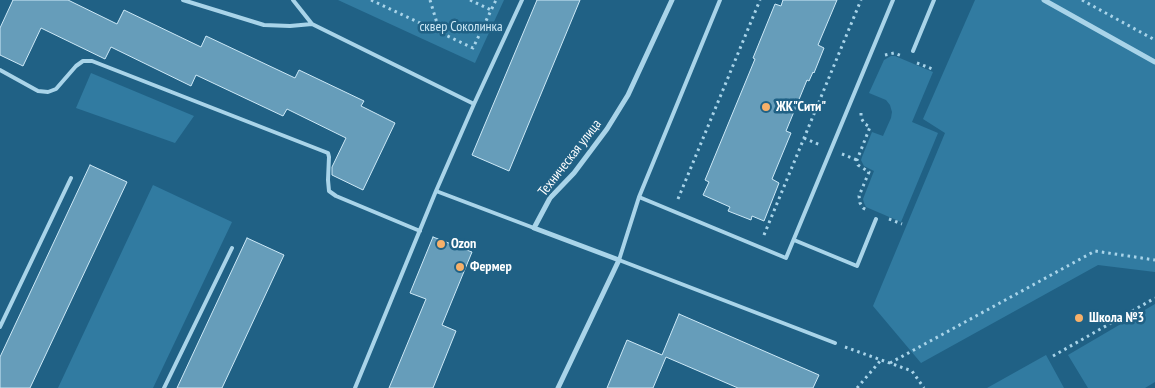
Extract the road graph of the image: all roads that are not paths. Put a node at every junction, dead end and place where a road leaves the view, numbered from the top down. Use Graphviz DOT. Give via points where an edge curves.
graph roads {
  1 [pos="183,0"];
  2 [pos="293,0"];
  3 [pos="522,0"];
  4 [pos="672,0"];
  5 [pos="720,0"];
  6 [pos="893,0"];
  7 [pos="934,0"];
  8 [pos="1044,0"];
  9 [pos="312,24"];
  10 [pos="913,52"];
  11 [pos="1155,62"];
  12 [pos="0,70"];
  13 [pos="474,104"];
  14 [pos="71,178"];
  15 [pos="436,191"];
  16 [pos="639,197"];
  17 [pos="876,219"];
  18 [pos="534,228"];
  19 [pos="420,231"];
  20 [pos="794,240"];
  21 [pos="232,248"];
  22 [pos="619,260"];
  23 [pos="0,327"];
  24 [pos="835,343"];
  25 [pos="164,388"];
  26 [pos="356,388"];
  27 [pos="558,388"];
  1 -- 9 [label="lane" via="264,25"];
  2 -- 9 [label="lane"];
  3 -- 13 [label="lane"];
  4 -- 18 [label="street, Техническая улица" via="628,95 574,173 550,198"];
  5 -- 16 [label="lane"];
  6 -- 20 [label="lane"];
  7 -- 10 [label="lane"];
  8 -- 11 [label="street"];
  9 -- 13 [label="lane"];
  12 -- 19 [label="lane" via="48,92 56,89 76,66 92,61 328,153 329,191"];
  13 -- 15 [label="lane"];
  14 -- 23 [label="lane"];
  15 -- 18 [label="lane"];
  15 -- 19 [label="lane"];
  16 -- 20 [label="lane" via="786,258"];
  16 -- 22 [label="lane"];
  17 -- 20 [label="lane" via="857,266"];
  18 -- 22 [label="street"];
  19 -- 26 [label="lane"];
  21 -- 25 [label="lane"];
  22 -- 24 [label="lane"];
  22 -- 27 [label="street"];
}
